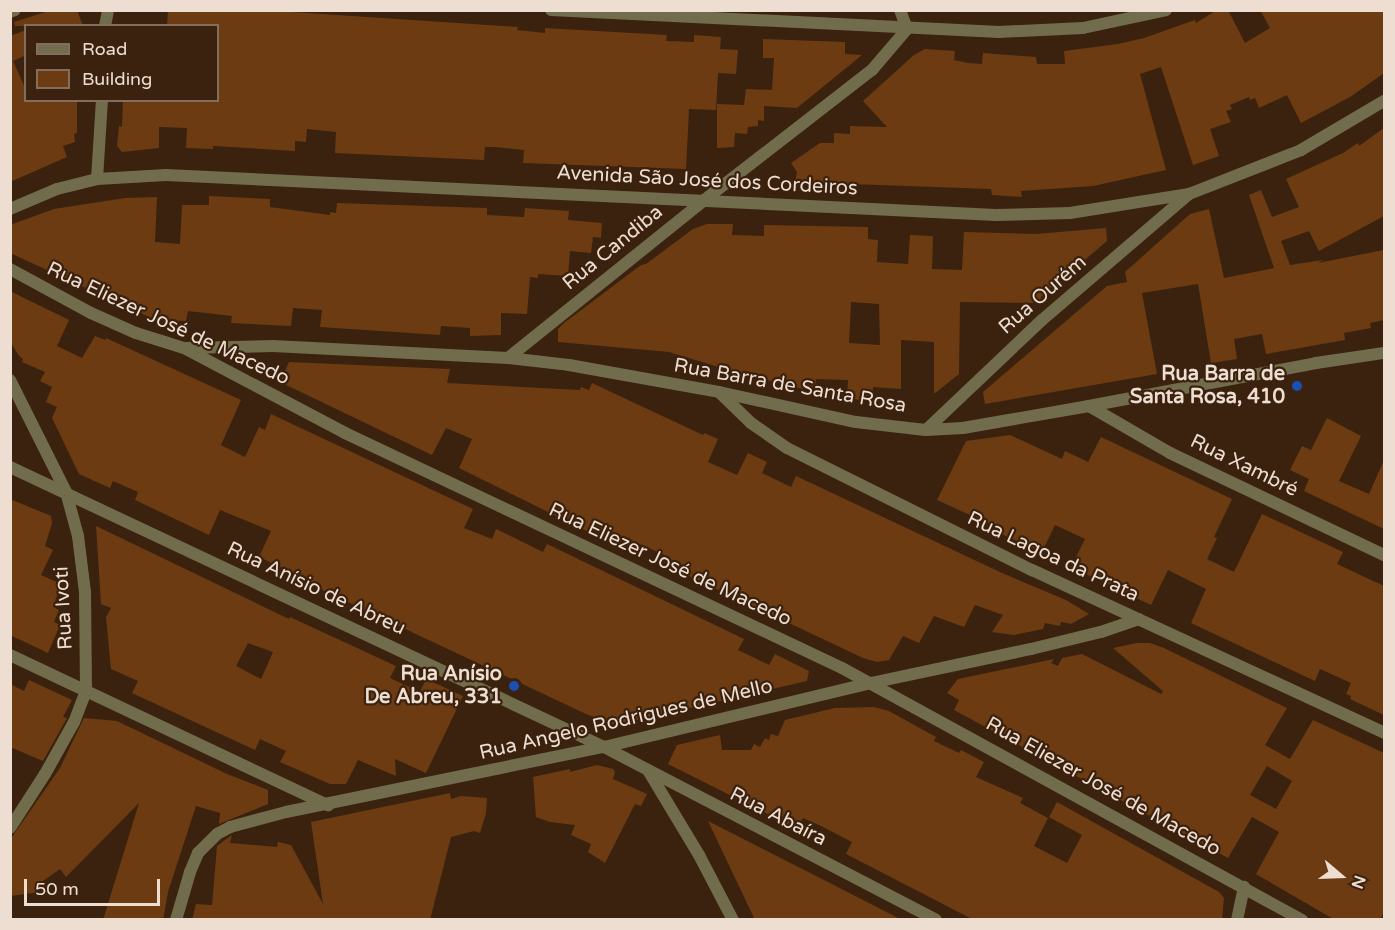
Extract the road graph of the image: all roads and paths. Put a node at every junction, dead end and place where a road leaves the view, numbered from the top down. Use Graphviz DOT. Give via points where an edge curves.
graph roads {
  1 [pos="15,10"];
  2 [pos="551,10"];
  3 [pos="900,10"];
  4 [pos="1166,10"];
  5 [pos="10,12"];
  6 [pos="907,29"];
  7 [pos="1384,101"];
  8 [pos="102,102"];
  9 [pos="97,179"];
  10 [pos="1189,194"];
  11 [pos="703,201"];
  12 [pos="10,209"];
  13 [pos="10,269"];
  14 [pos="184,348"];
  15 [pos="1384,353"];
  16 [pos="508,358"];
  17 [pos="10,380"];
  18 [pos="719,392"];
  19 [pos="1089,406"];
  20 [pos="927,430"];
  21 [pos="10,467"];
  22 [pos="66,492"];
  23 [pos="1384,555"];
  24 [pos="1139,619"];
  25 [pos="10,655"];
  26 [pos="871,683"];
  27 [pos="86,691"];
  28 [pos="1384,734"];
  29 [pos="604,747"];
  30 [pos="648,771"];
  31 [pos="328,805"];
  32 [pos="10,828"];
  33 [pos="1244,887"];
  34 [pos="176,920"];
  35 [pos="733,920"];
  36 [pos="936,920"];
  37 [pos="1237,920"];
  38 [pos="1302,920"];
  1 -- 5 [label="street"];
  2 -- 6 [label="street"];
  3 -- 6 [label="street"];
  4 -- 6 [label="street" via="1083,28 999,32"];
  6 -- 11 [label="street, Rua Candiba" via="872,70"];
  7 -- 10 [label="street, Avenida São José dos Cordeiros" via="1301,150"];
  8 -- 9 [label="street"];
  9 -- 11 [label="street, Avenida São José dos Cordeiros" via="166,175"];
  9 -- 12 [label="street, Avenida São José dos Cordeiros" via="57,189"];
  10 -- 11 [label="street, Avenida São José dos Cordeiros" via="1070,213 996,215"];
  10 -- 20 [label="street, Rua Ourém" via="1042,320"];
  11 -- 16 [label="street, Rua Candiba"];
  13 -- 14 [label="street, Rua Eliezer José de Macedo" via="91,313"];
  14 -- 16 [label="street, Rua Barra de Santa Rosa" via="273,346"];
  14 -- 26 [label="street, Rua Eliezer José de Macedo" via="345,433"];
  15 -- 19 [label="street, Rua Barra de Santa Rosa"];
  16 -- 18 [label="street, Rua Barra de Santa Rosa"];
  17 -- 22 [label="street, Rua Ivoti"];
  18 -- 20 [label="street, Rua Barra de Santa Rosa" via="856,422"];
  18 -- 24 [label="street, Rua Lagoa da Prata" via="751,423 787,448 955,533"];
  19 -- 20 [label="street, Rua Barra de Santa Rosa" via="963,428"];
  19 -- 23 [label="street, Rua Xambré" via="1170,453"];
  21 -- 22 [label="street, Rua Anísio de Abreu"];
  22 -- 27 [label="street, Rua Ivoti" via="78,536 85,592"];
  22 -- 29 [label="street, Rua Anísio de Abreu"];
  24 -- 26 [label="street, Rua Angelo Rodrigues de Mello" via="1101,632"];
  24 -- 28 [label="street, Rua Lagoa da Prata"];
  25 -- 27 [label="street"];
  26 -- 29 [label="street, Rua Angelo Rodrigues de Mello"];
  26 -- 33 [label="street, Rua Eliezer José de Macedo"];
  27 -- 31 [label="street"];
  27 -- 32 [label="street, Rua Ivoti" via="74,722"];
  29 -- 30 [label="street, Rua Abaíra"];
  29 -- 31 [label="street, Rua Angelo Rodrigues de Mello"];
  30 -- 35 [label="street"];
  30 -- 36 [label="street, Rua Abaíra"];
  31 -- 34 [label="street, Rua Angelo Rodrigues de Mello" via="286,812 217,834 198,853"];
  33 -- 37 [label="street"];
  33 -- 38 [label="street, Rua Eliezer José de Macedo"];
}
